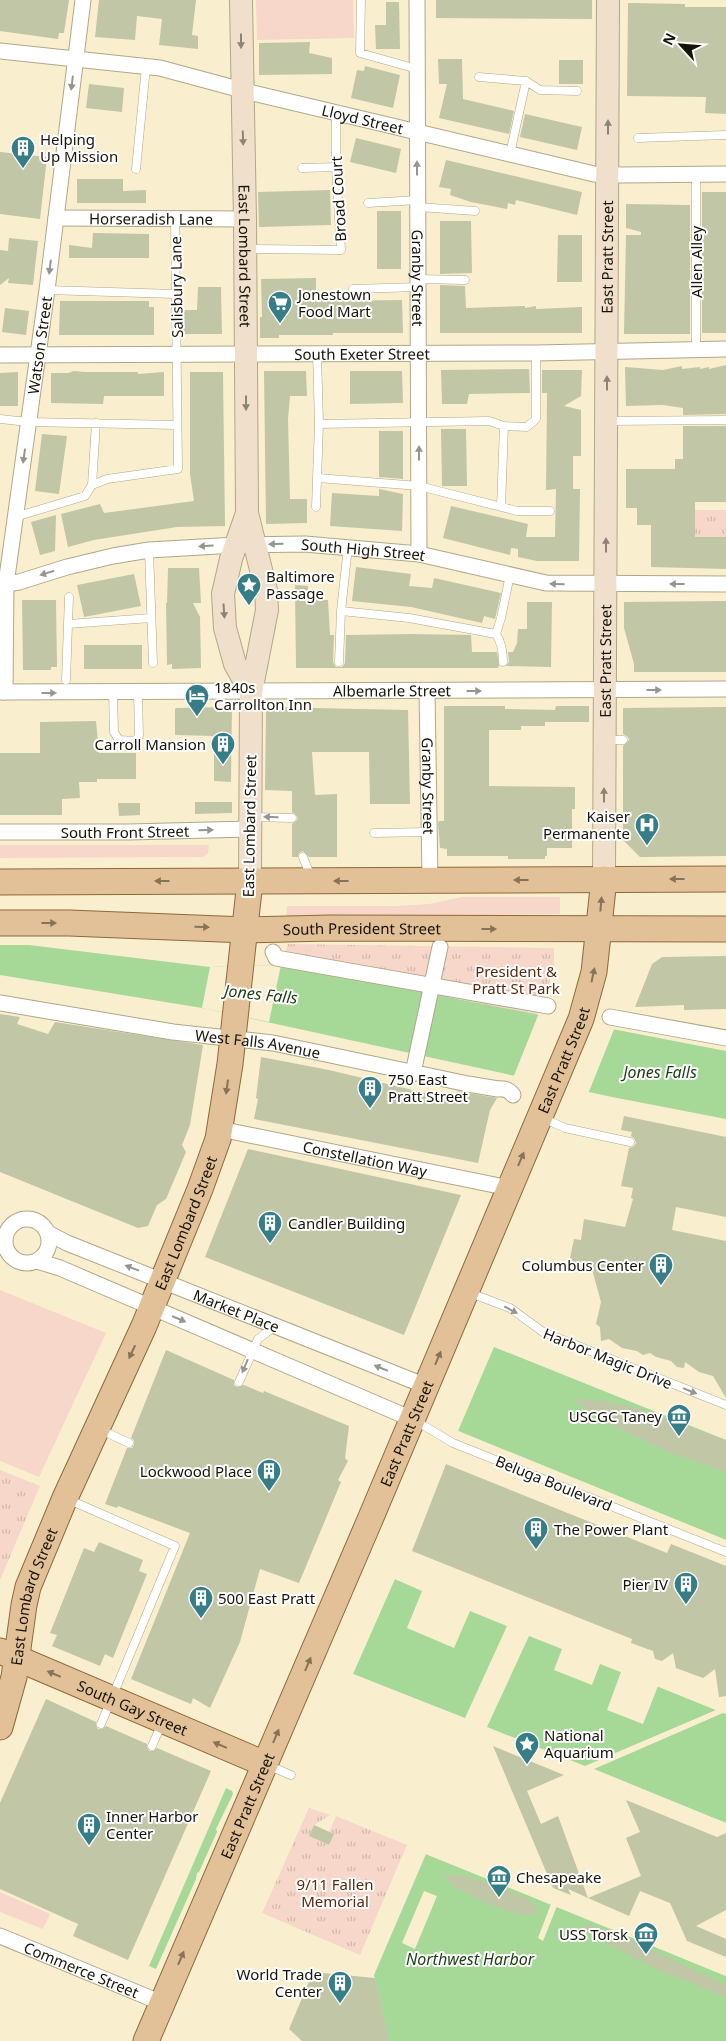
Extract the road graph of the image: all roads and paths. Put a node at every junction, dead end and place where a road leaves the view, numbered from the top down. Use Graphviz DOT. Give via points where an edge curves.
graph roads {
  1 [pos="83,0"];
  2 [pos="241,0"];
  3 [pos="361,0"];
  4 [pos="417,0"];
  5 [pos="608,0"];
  6 [pos="0,51"];
  7 [pos="75,60"];
  8 [pos="146,67"];
  9 [pos="417,69"];
  10 [pos="479,77"];
  11 [pos="526,81"];
  12 [pos="242,90"];
  13 [pos="578,91"];
  14 [pos="336,112"];
  15 [pos="417,131"];
  16 [pos="726,135"];
  17 [pos="638,138"];
  18 [pos="510,154"];
  19 [pos="302,168"];
  20 [pos="336,168"];
  21 [pos="136,169"];
  22 [pos="696,174"];
  23 [pos="726,174"];
  24 [pos="609,176"];
  25 [pos="368,203"];
  26 [pos="418,203"];
  27 [pos="475,211"];
  28 [pos="56,218"];
  29 [pos="175,219"];
  30 [pos="245,219"];
  31 [pos="245,249"];
  32 [pos="465,280"];
  33 [pos="418,283"];
  34 [pos="353,289"];
  35 [pos="47,290"];
  36 [pos="175,294"];
  37 [pos="726,349"];
  38 [pos="696,350"];
  39 [pos="607,351"];
  40 [pos="418,352"];
  41 [pos="317,353"];
  42 [pos="536,353"];
  43 [pos="245,354"];
  44 [pos="0,355"];
  45 [pos="177,355"];
  46 [pos="37,356"];
  47 [pos="0,419"];
  48 [pos="726,420"];
  49 [pos="419,421"];
  50 [pos="607,421"];
  51 [pos="28,422"];
  52 [pos="96,423"];
  53 [pos="319,424"];
  54 [pos="177,425"];
  55 [pos="504,426"];
  56 [pos="318,478"];
  57 [pos="92,485"];
  58 [pos="419,486"];
  59 [pos="501,507"];
  60 [pos="316,508"];
  61 [pos="550,511"];
  62 [pos="15,517"];
  63 [pos="245,545"];
  64 [pos="348,547"];
  65 [pos="149,550"];
  66 [pos="419,554"];
  67 [pos="510,575"];
  68 [pos="606,584"];
  69 [pos="726,584"];
  70 [pos="3,585"];
  71 [pos="69,597"];
  72 [pos="341,610"];
  73 [pos="151,618"];
  74 [pos="68,624"];
  75 [pos="496,634"];
  76 [pos="339,662"];
  77 [pos="503,662"];
  78 [pos="153,663"];
  79 [pos="66,680"];
  80 [pos="726,689"];
  81 [pos="605,690"];
  82 [pos="428,691"];
  83 [pos="3,692"];
  84 [pos="250,692"];
  85 [pos="113,693"];
  86 [pos="138,693"];
  87 [pos="292,818"];
  88 [pos="250,823"];
  89 [pos="0,832"];
  90 [pos="429,832"];
  91 [pos="374,833"];
  92 [pos="303,857"];
  93 [pos="604,879"];
  94 [pos="726,879"];
  95 [pos="430,880"];
  96 [pos="250,881"];
  97 [pos="312,881"];
  98 [pos="0,882"];
  99 [pos="0,923"];
  100 [pos="726,929"];
  101 [pos="246,930"];
  102 [pos="599,930"];
  103 [pos="440,947"];
  104 [pos="273,952"];
  105 [pos="432,985"];
  106 [pos="0,1003"];
  107 [pos="548,1006"];
  108 [pos="610,1017"];
  109 [pos="235,1027"];
  110 [pos="726,1038"];
  111 [pos="413,1073"];
  112 [pos="513,1095"];
  113 [pos="539,1117"];
  114 [pos="220,1129"];
  115 [pos="630,1142"];
  116 [pos="509,1188"];
  117 [pos="48,1233"];
  118 [pos="3,1247"];
  119 [pos="36,1261"];
  120 [pos="163,1280"];
  121 [pos="466,1291"];
  122 [pos="152,1307"];
  123 [pos="276,1326"];
  124 [pos="252,1350"];
  125 [pos="238,1382"];
  126 [pos="426,1386"];
  127 [pos="726,1405"];
  128 [pos="412,1419"];
  129 [pos="97,1428"];
  130 [pos="129,1443"];
  131 [pos="65,1498"];
  132 [pos="726,1552"];
  133 [pos="9,1655"];
  134 [pos="112,1699"];
  135 [pos="163,1721"];
  136 [pos="102,1724"];
  137 [pos="0,1727"];
  138 [pos="152,1746"];
  139 [pos="265,1764"];
  140 [pos="291,1775"];
  141 [pos="0,1936"];
  142 [pos="162,2003"];
  143 [pos="146,2041"];
  1 -- 7 [label="street, Watson Street"];
  2 -- 12 [label="main road, East Lombard Street, one-way"];
  3 -- 9 [label="lane" via="360,53"];
  4 -- 9 [label="street, Granby Street"];
  24 -- 5 [label="main road, East Pratt Street, one-way"];
  6 -- 7 [label="street, Lloyd Street"];
  7 -- 8 [label="street, Lloyd Street"];
  7 -- 28 [label="street, Watson Street, one-way"];
  8 -- 12 [label="street, Lloyd Street"];
  8 -- 21 [label="lane"];
  9 -- 15 [label="street, Granby Street"];
  10 -- 11 [label="lane"];
  11 -- 13 [label="lane" via="540,90"];
  11 -- 18 [label="lane"];
  12 -- 14 [label="street, Lloyd Street"];
  12 -- 30 [label="main road, East Lombard Street, one-way"];
  14 -- 15 [label="street, Lloyd Street"];
  14 -- 20 [label="lane, Broad Court"];
  15 -- 18 [label="street, Lloyd Street"];
  26 -- 15 [label="street, Granby Street, one-way"];
  16 -- 17 [label="lane"];
  18 -- 24 [label="street, Lloyd Street"];
  19 -- 20 [label="lane"];
  20 -- 31 [label="lane, Broad Court" via="341,250"];
  22 -- 23 [label="street, Lloyd Street"];
  22 -- 24 [label="street, Lloyd Street"];
  22 -- 38 [label="lane, Allen Alley"];
  24 -- 39 [label="main road, East Pratt Street"];
  25 -- 26 [label="lane"];
  26 -- 27 [label="lane"];
  26 -- 33 [label="street, Granby Street"];
  28 -- 29 [label="street, Horseradish Lane"];
  28 -- 35 [label="street, Watson Street, one-way"];
  29 -- 30 [label="street, Horseradish Lane"];
  29 -- 36 [label="lane, Salisbury Lane"];
  30 -- 31 [label="main road, East Lombard Street"];
  31 -- 43 [label="main road, East Lombard Street"];
  32 -- 33 [label="lane"];
  33 -- 34 [label="lane"];
  33 -- 40 [label="street, Granby Street"];
  35 -- 36 [label="lane"];
  35 -- 46 [label="street, Watson Street"];
  36 -- 45 [label="lane, Salisbury Lane"];
  37 -- 38 [label="street, South Exeter Street"];
  38 -- 39 [label="street, South Exeter Street"];
  39 -- 42 [label="street, South Exeter Street"];
  50 -- 39 [label="main road, East Pratt Street, one-way"];
  40 -- 41 [label="street, South Exeter Street"];
  40 -- 42 [label="street, South Exeter Street"];
  40 -- 49 [label="street, Granby Street"];
  41 -- 43 [label="street, South Exeter Street"];
  41 -- 53 [label="lane"];
  42 -- 55 [label="lane" via="536,419 527,427"];
  43 -- 45 [label="street, South Exeter Street"];
  43 -- 63 [label="main road, East Lombard Street, one-way"];
  44 -- 46 [label="street, South Exeter Street"];
  45 -- 46 [label="street, South Exeter Street"];
  45 -- 54 [label="lane, Salisbury Lane"];
  46 -- 51 [label="street, Watson Street"];
  47 -- 51 [label="lane"];
  48 -- 50 [label="lane"];
  49 -- 53 [label="lane"];
  49 -- 55 [label="lane" via="489,421"];
  58 -- 49 [label="street, Granby Street, one-way"];
  68 -- 50 [label="main road, East Pratt Street, one-way"];
  51 -- 52 [label="lane"];
  51 -- 62 [label="street, Watson Street, one-way"];
  52 -- 54 [label="lane"];
  52 -- 57 [label="lane"];
  53 -- 56 [label="lane"];
  54 -- 57 [label="lane, Salisbury Lane" via="178,469 107,479"];
  55 -- 59 [label="lane"];
  56 -- 58 [label="lane"];
  56 -- 60 [label="lane"];
  57 -- 62 [label="lane" via="85,496"];
  58 -- 59 [label="lane"];
  58 -- 66 [label="street, Granby Street"];
  59 -- 61 [label="lane" via="517,511"];
  62 -- 70 [label="street, Watson Street"];
  64 -- 63 [label="street, South High Street, one-way"];
  63 -- 65 [label="street, South High Street, one-way"];
  63 -- 84 [label="main road, East Lombard Street" via="266,590 267,610"];
  63 -- 84 [label="main road, East Lombard Street, one-way" via="223,594 223,612 235,664"];
  64 -- 66 [label="street, South High Street"];
  64 -- 72 [label="lane"];
  65 -- 70 [label="street, South High Street, one-way" via="67,567"];
  65 -- 73 [label="lane"];
  66 -- 67 [label="street, South High Street"];
  68 -- 67 [label="street, South High Street, one-way" via="546,583"];
  67 -- 75 [label="lane"];
  69 -- 68 [label="street, South High Street, one-way"];
  68 -- 81 [label="main road, East Pratt Street"];
  70 -- 83 [label="street, Watson Street"];
  71 -- 74 [label="lane"];
  72 -- 75 [label="lane"];
  72 -- 76 [label="lane"];
  73 -- 74 [label="lane"];
  73 -- 78 [label="lane"];
  74 -- 79 [label="lane"];
  75 -- 77 [label="lane"];
  81 -- 80 [label="street, Albemarle Street, one-way"];
  82 -- 81 [label="street, Albemarle Street, one-way"];
  93 -- 81 [label="main road, East Pratt Street, one-way" via="614,740"];
  82 -- 84 [label="street, Albemarle Street"];
  82 -- 90 [label="street, Granby Street"];
  83 -- 85 [label="street, Albemarle Street, one-way"];
  84 -- 86 [label="street, Albemarle Street"];
  84 -- 88 [label="main road, East Lombard Street"];
  85 -- 86 [label="street, Albemarle Street"];
  85 -- 86 [label="lane" via="114,732 119,740 135,741 139,736"];
  87 -- 88 [label="lane, one-way"];
  89 -- 88 [label="street, South Front Street, one-way" via="129,832"];
  88 -- 96 [label="main road, East Lombard Street"];
  90 -- 91 [label="lane"];
  90 -- 95 [label="street, Granby Street"];
  92 -- 97 [label="lane"];
  94 -- 93 [label="main road, one-way"];
  93 -- 95 [label="main road, one-way"];
  102 -- 93 [label="main road, East Pratt Street, one-way"];
  95 -- 97 [label="main road, one-way"];
  96 -- 97 [label="main road"];
  96 -- 98 [label="main road, one-way"];
  96 -- 101 [label="main road, East Lombard Street"];
  99 -- 101 [label="main road, South President Street, one-way"];
  100 -- 102 [label="main road, South President Street"];
  101 -- 102 [label="main road, South President Street, one-way"];
  101 -- 109 [label="main road, East Lombard Street"];
  113 -- 102 [label="main road, East Pratt Street, one-way" via="581,1019 594,972"];
  103 -- 105 [label="street"];
  104 -- 105 [label="street" via="276,958"];
  105 -- 107 [label="street"];
  105 -- 111 [label="street"];
  106 -- 109 [label="street, West Falls Avenue" via="173,1032"];
  108 -- 110 [label="street"];
  109 -- 111 [label="street, West Falls Avenue" via="274,1043"];
  109 -- 114 [label="main road, East Lombard Street, one-way"];
  111 -- 112 [label="street, West Falls Avenue" via="502,1088"];
  113 -- 115 [label="lane" via="564,1128"];
  116 -- 113 [label="main road, East Pratt Street, one-way"];
  114 -- 116 [label="street, Constellation Way"];
  114 -- 120 [label="main road, East Lombard Street" via="209,1167"];
  116 -- 121 [label="main road, East Pratt Street"];
  117 -- 118 [label="street, Market Place" via="42,1223 24,1218 8,1228"];
  117 -- 119 [label="street" via="50,1239 46,1252"];
  120 -- 117 [label="street, Market Place, one-way"];
  118 -- 119 [label="street, Market Place" via="18,1261"];
  119 -- 122 [label="street, Market Place"];
  120 -- 122 [label="main road, East Lombard Street"];
  120 -- 123 [label="street, Market Place"];
  126 -- 121 [label="main road, East Pratt Street, one-way"];
  121 -- 127 [label="lane, Harbor Magic Drive, one-way" via="510,1308 543,1332"];
  122 -- 124 [label="street, Market Place, one-way"];
  122 -- 129 [label="main road, East Lombard Street, one-way"];
  123 -- 124 [label="lane" via="258,1339"];
  126 -- 123 [label="street, Market Place, one-way"];
  124 -- 125 [label="lane, one-way"];
  124 -- 128 [label="street, Market Place"];
  126 -- 128 [label="main road, East Pratt Street"];
  128 -- 132 [label="lane, Beluga Boulevard" via="453,1443"];
  139 -- 128 [label="main road, East Pratt Street, one-way"];
  129 -- 130 [label="lane"];
  129 -- 131 [label="main road, East Lombard Street"];
  131 -- 133 [label="main road, East Lombard Street" via="28,1587"];
  131 -- 134 [label="lane" via="175,1546"];
  134 -- 133 [label="main road, South Gay Street, one-way"];
  133 -- 137 [label="main road, East Lombard Street" via="8,1705"];
  134 -- 135 [label="main road, South Gay Street"];
  134 -- 136 [label="lane"];
  135 -- 138 [label="lane"];
  139 -- 135 [label="main road, South Gay Street, one-way"];
  139 -- 140 [label="lane"];
  142 -- 139 [label="main road, East Pratt Street, one-way"];
  141 -- 142 [label="street, Commerce Street"];
  142 -- 143 [label="main road, East Pratt Street"];
}
